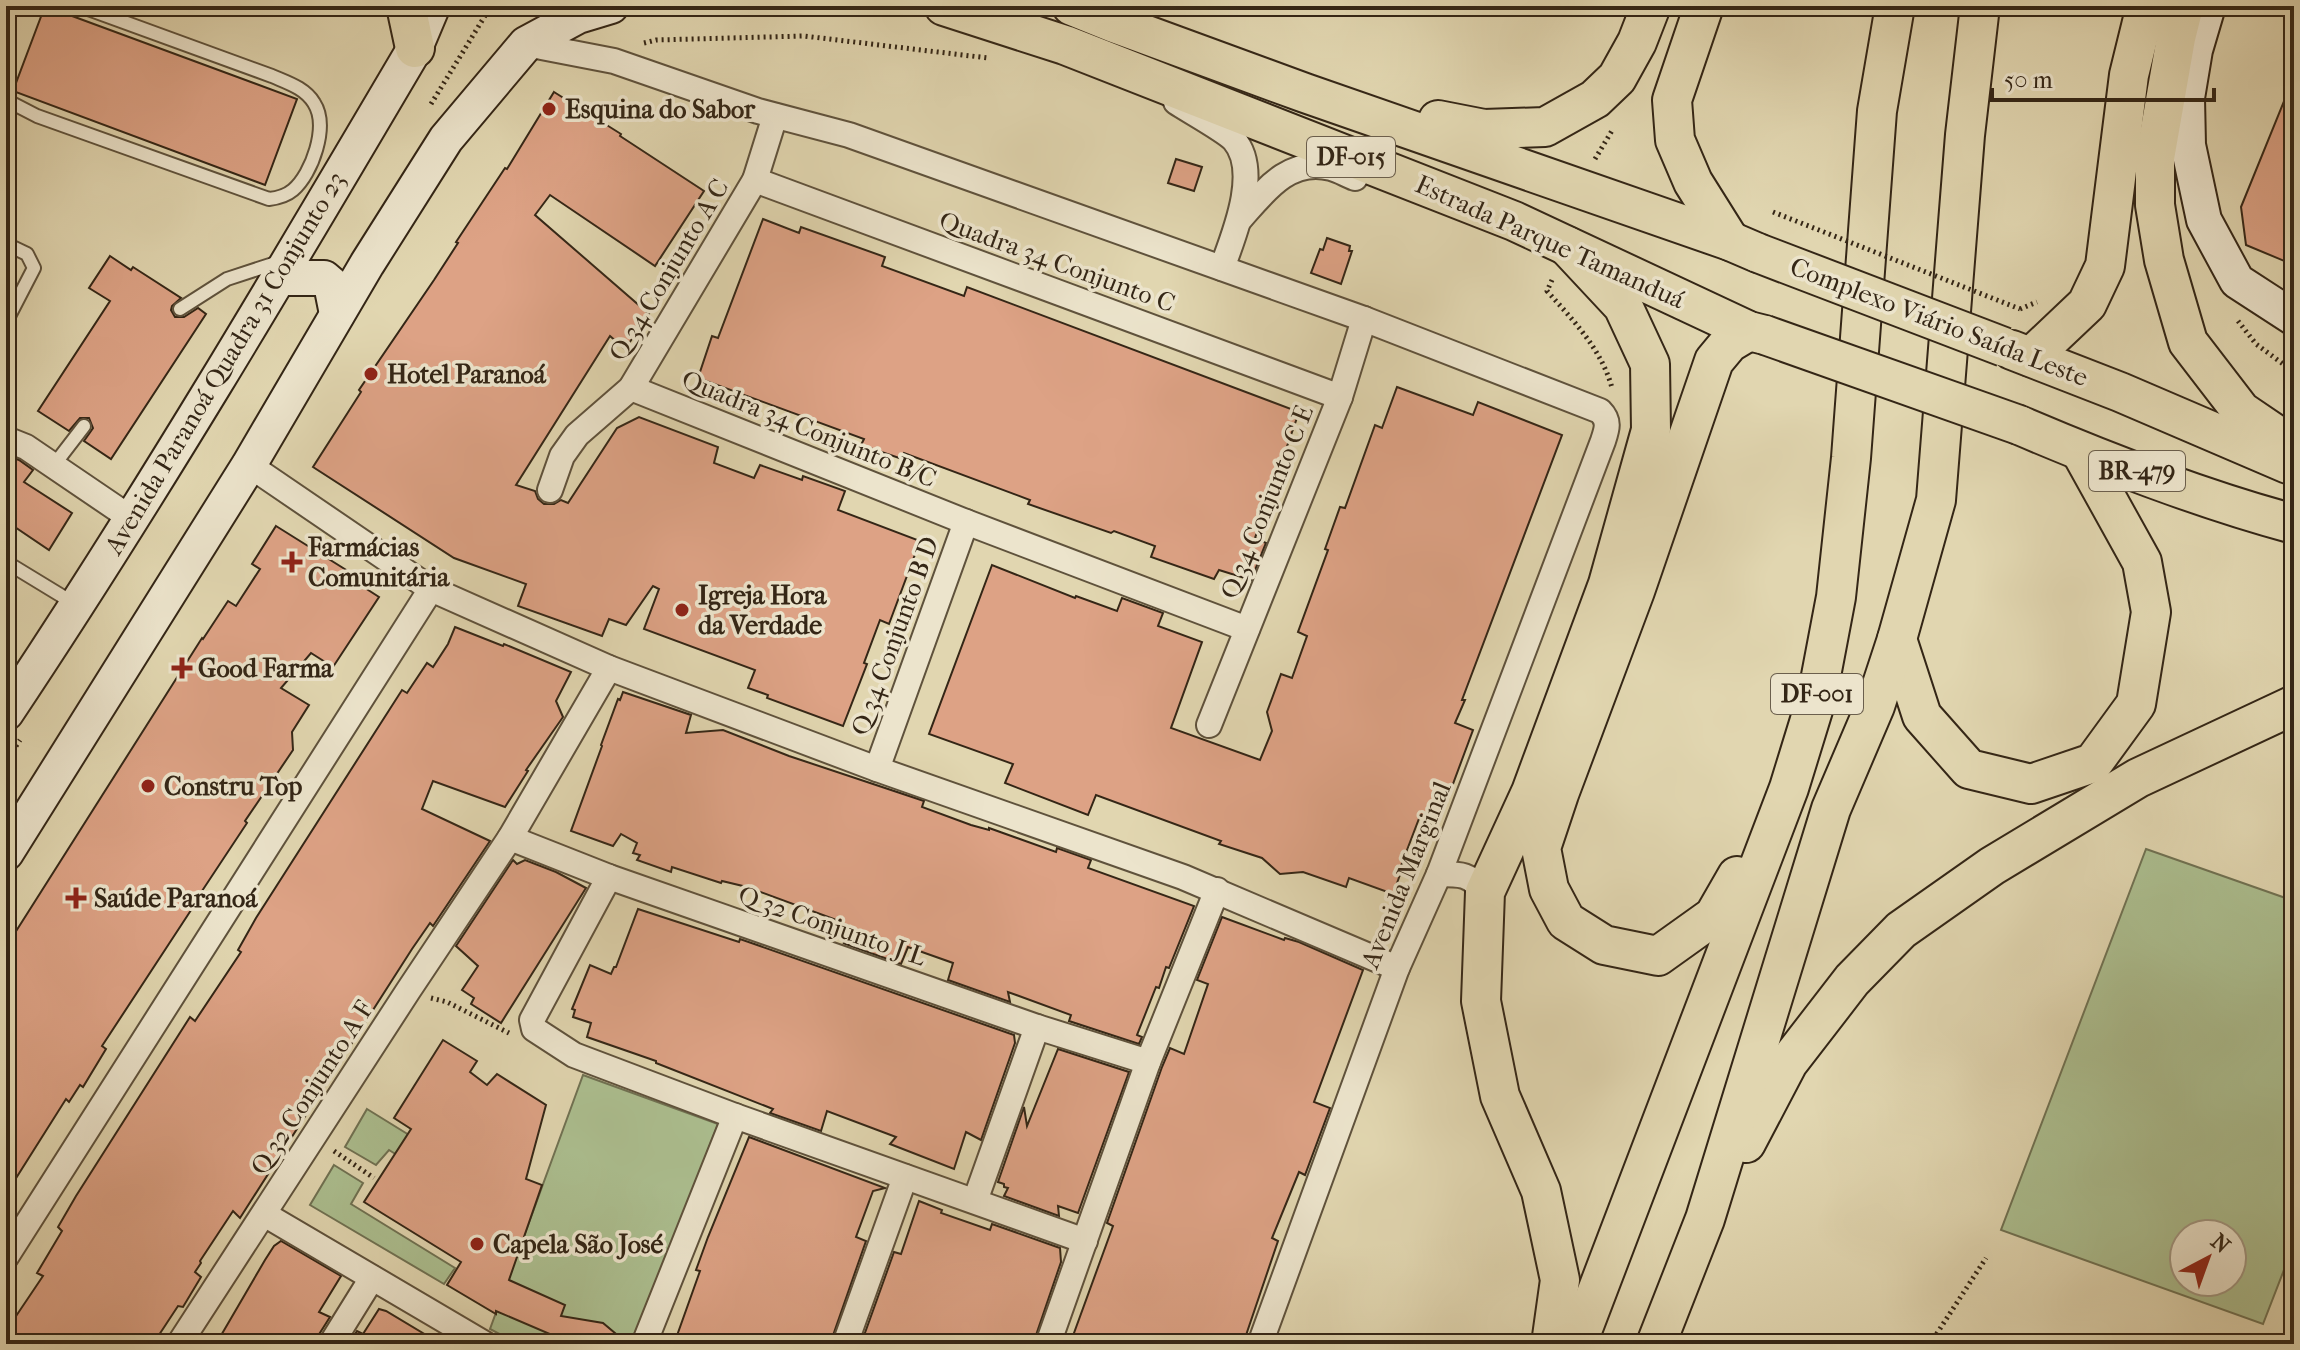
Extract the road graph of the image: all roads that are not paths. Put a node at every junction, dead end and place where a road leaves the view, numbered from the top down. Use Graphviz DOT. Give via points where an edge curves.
graph roads {
  1 [pos="16,6"];
  2 [pos="80,6"];
  3 [pos="406,6"];
  4 [pos="430,6"];
  5 [pos="611,6"];
  6 [pos="944,6"];
  7 [pos="1072,6"];
  8 [pos="1651,6"];
  9 [pos="1704,6"];
  10 [pos="1895,6"];
  11 [pos="1980,6"];
  12 [pos="2146,6"];
  13 [pos="2184,6"];
  14 [pos="2208,6"];
  15 [pos="6,16"];
  16 [pos="526,44"];
  17 [pos="415,48"];
  18 [pos="1120,66"];
  19 [pos="1305,93"];
  20 [pos="6,100"];
  21 [pos="767,114"];
  22 [pos="333,154"];
  23 [pos="755,180"];
  24 [pos="1240,219"];
  25 [pos="1514,221"];
  26 [pos="6,244"];
  27 [pos="1567,246"];
  28 [pos="1744,247"];
  29 [pos="284,268"];
  30 [pos="1222,268"];
  31 [pos="180,309"];
  32 [pos="337,314"];
  33 [pos="2294,318"];
  34 [pos="1364,319"];
  35 [pos="6,322"];
  36 [pos="1757,333"];
  37 [pos="2017,352"];
  38 [pos="631,388"];
  39 [pos="1340,397"];
  40 [pos="84,426"];
  41 [pos="6,439"];
  42 [pos="2294,447"];
  43 [pos="2081,452"];
  44 [pos="54,465"];
  45 [pos="249,465"];
  46 [pos="2294,466"];
  47 [pos="550,490"];
  48 [pos="132,519"];
  49 [pos="966,522"];
  50 [pos="2294,524"];
  51 [pos="6,562"];
  52 [pos="431,589"];
  53 [pos="78,606"];
  54 [pos="1247,629"];
  55 [pos="1897,639"];
  56 [pos="609,668"];
  57 [pos="2294,705"];
  58 [pos="6,713"];
  59 [pos="1209,725"];
  60 [pos="877,769"];
  61 [pos="1789,788"];
  62 [pos="510,838"];
  63 [pos="6,853"];
  64 [pos="1439,874"];
  65 [pos="609,877"];
  66 [pos="1217,890"];
  67 [pos="1485,892"];
  68 [pos="1397,968"];
  69 [pos="1037,1027"];
  70 [pos="1148,1062"];
  71 [pos="735,1116"];
  72 [pos="905,1177"];
  73 [pos="975,1201"];
  74 [pos="264,1214"];
  75 [pos="1705,1219"];
  76 [pos="1085,1241"];
  77 [pos="6,1257"];
  78 [pos="372,1278"];
  79 [pos="179,1344"];
  80 [pos="331,1344"];
  81 [pos="485,1344"];
  82 [pos="644,1344"];
  83 [pos="845,1344"];
  84 [pos="1048,1344"];
  85 [pos="1260,1344"];
  86 [pos="1551,1344"];
  87 [pos="1577,1344"];
  88 [pos="1656,1344"];
  1 -- 15 [label="lane"];
  2 -- 22 [label="lane" via="301,89 314,103"];
  3 -- 17 [label="main road"];
  4 -- 17 [label="street, Avenida Paranoá Quadra 31 Conjunto 23"];
  5 -- 16 [label="street" via="578,16"];
  6 -- 18 [label="main road, Estrada Parque Tamanduá / DF-015"];
  7 -- 19 [label="main road, Estrada Parque Tamanduá / DF-015"];
  8 -- 19 [label="main road" via="1617,78 1595,99 1545,127 1484,129"];
  9 -- 28 [label="main road" via="1672,100 1675,140 1693,182"];
  10 -- 61 [label="main road, DF-001" via="1877,111 1836,597 1817,697"];
  11 -- 55 [label="main road, DF-001" via="1936,500"];
  12 -- 37 [label="main road" via="2129,75 2105,266 2087,304"];
  13 -- 42 [label="main road" via="2155,158 2155,205 2164,260 2188,342 2241,411"];
  14 -- 33 [label="street" via="2187,98 2188,145 2204,220 2237,281"];
  16 -- 21 [label="street" via="614,61"];
  16 -- 32 [label="street" via="446,139"];
  17 -- 22 [label="street, Avenida Paranoá Quadra 31 Conjunto 23"];
  18 -- 24 [label="street" via="1234,140 1244,159"];
  18 -- 25 [label="main road, Estrada Parque Tamanduá / DF-015"];
  19 -- 28 [label="main road, Estrada Parque Tamanduá / DF-015"];
  20 -- 22 [label="lane" via="37,116 269,199 291,192 306,173"];
  21 -- 23 [label="street, Q 34 Conjunto A C"];
  21 -- 30 [label="street" via="849,135"];
  22 -- 29 [label="street, Avenida Paranoá Quadra 31 Conjunto 23"];
  23 -- 38 [label="street, Q 34 Conjunto A C"];
  23 -- 39 [label="street, Quadra 34 Conjunto C"];
  24 -- 25 [label="street" via="1289,171 1329,167 1441,211"];
  24 -- 30 [label="street"];
  25 -- 27 [label="main road, Estrada Parque Tamanduá / DF-015"];
  26 -- 35 [label="lane" via="27,254 34,268"];
  27 -- 36 [label="main road, Estrada Parque Tamanduá / DF-015"];
  27 -- 67 [label="main road" via="1623,306 1650,364 1651,430 1608,584 1531,792"];
  28 -- 37 [label="main road, Complexo Viário Saída Leste, bridge"];
  29 -- 31 [label="lane" via="227,279"];
  29 -- 32 [label="street" via="331,284"];
  29 -- 48 [label="street, Avenida Paranoá Quadra 31 Conjunto 23"];
  30 -- 34 [label="street"];
  32 -- 45 [label="street"];
  34 -- 39 [label="street, Q 34 Conjunto C E"];
  34 -- 64 [label="street, Avenida Marginal" via="1600,411 1606,422"];
  36 -- 43 [label="main road, BR-479, bridge"];
  36 -- 61 [label="main road" via="1729,343 1714,361 1541,848 1549,889 1566,921 1604,945 1658,956 1714,916"];
  37 -- 46 [label="main road, Complexo Viário Saída Leste / BR-479"];
  38 -- 47 [label="street, Q 34 Conjunto A C" via="577,435 562,456"];
  38 -- 49 [label="street, Quadra 34 Conjunto B/C"];
  39 -- 54 [label="street, Q 34 Conjunto C E"];
  40 -- 44 [label="lane"];
  41 -- 44 [label="street"];
  43 -- 50 [label="main road, BR-479"];
  43 -- 55 [label="main road" via="2142,562 2151,612 2136,704 2093,763 2031,784 1969,769 1922,716"];
  44 -- 48 [label="street"];
  45 -- 52 [label="street"];
  45 -- 63 [label="street"];
  48 -- 53 [label="street, Avenida Paranoá Quadra 31 Conjunto 23"];
  49 -- 54 [label="street, Quadra 34 Conjunto B/C"];
  49 -- 60 [label="street, Q 34 Conjunto B D"];
  51 -- 53 [label="lane"];
  52 -- 56 [label="street"];
  52 -- 77 [label="street"];
  53 -- 58 [label="street, Avenida Paranoá Quadra 31 Conjunto 23"];
  54 -- 59 [label="street, Q 34 Conjunto C E"];
  55 -- 75 [label="main road, DF-001" via="1831,809"];
  56 -- 60 [label="street"];
  56 -- 62 [label="street, Q 32 Conjunto A F"];
  57 -- 75 [label="main road" via="2138,778 1992,866 1901,930 1852,980 1788,1063"];
  60 -- 66 [label="street"];
  61 -- 87 [label="main road, DF-001"];
  62 -- 65 [label="street, Q 32 Conjunto J L"];
  62 -- 74 [label="street, Q 32 Conjunto A F"];
  64 -- 67 [label="street" via="1473,879"];
  64 -- 68 [label="street, Avenida Marginal"];
  65 -- 69 [label="street, Q 32 Conjunto J L"];
  65 -- 71 [label="street" via="532,1020 534,1029 574,1055"];
  66 -- 68 [label="street"];
  66 -- 70 [label="street"];
  67 -- 86 [label="main road" via="1481,1001 1500,1096 1541,1191 1557,1265 1560,1280"];
  68 -- 85 [label="street, Avenida Marginal"];
  69 -- 70 [label="street, Q 32 Conjunto J L"];
  69 -- 73 [label="street"];
  70 -- 76 [label="street"];
  71 -- 72 [label="street"];
  71 -- 82 [label="street"];
  72 -- 73 [label="street"];
  72 -- 83 [label="street"];
  73 -- 76 [label="street"];
  74 -- 78 [label="street"];
  74 -- 79 [label="street, Q 32 Conjunto A F"];
  75 -- 88 [label="main road, DF-001"];
  76 -- 84 [label="street"];
  78 -- 80 [label="street"];
  78 -- 81 [label="street"];
}
